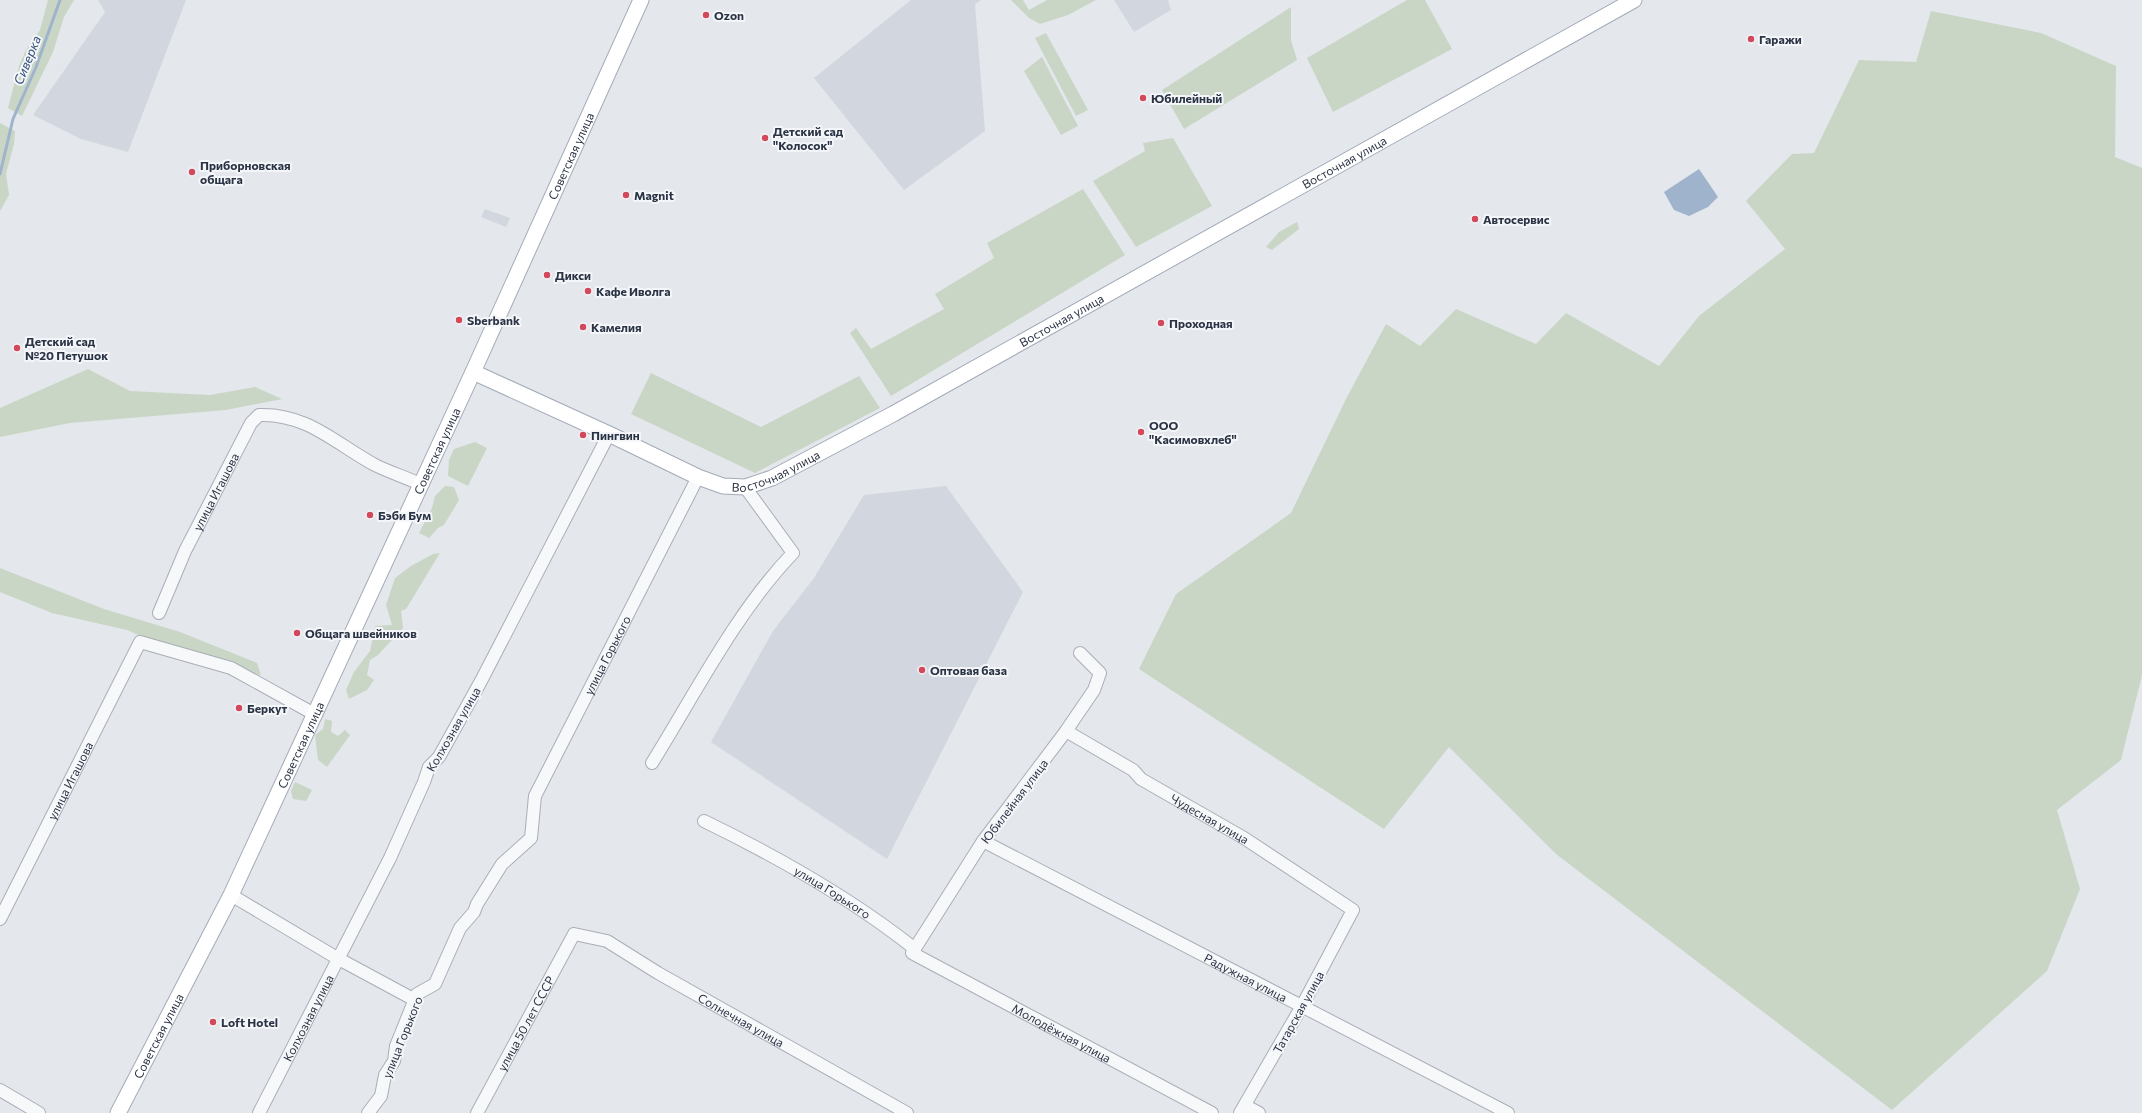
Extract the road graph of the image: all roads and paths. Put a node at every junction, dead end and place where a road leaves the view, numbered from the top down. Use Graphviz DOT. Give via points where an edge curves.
graph roads {
  1 [pos="641,0"];
  2 [pos="1634,0"];
  3 [pos="473,372"];
  4 [pos="609,434"];
  5 [pos="698,477"];
  6 [pos="420,484"];
  7 [pos="746,487"];
  8 [pos="159,613"];
  9 [pos="1080,653"];
  10 [pos="316,714"];
  11 [pos="1066,731"];
  12 [pos="652,763"];
  13 [pos="704,821"];
  14 [pos="983,841"];
  15 [pos="231,895"];
  16 [pos="1353,910"];
  17 [pos="0,919"];
  18 [pos="574,934"];
  19 [pos="914,951"];
  20 [pos="337,958"];
  21 [pos="415,1000"];
  22 [pos="1302,1006"];
  23 [pos="0,1090"];
  24 [pos="1243,1110"];
  25 [pos="39,1113"];
  26 [pos="118,1113"];
  27 [pos="259,1113"];
  28 [pos="368,1113"];
  29 [pos="477,1113"];
  30 [pos="907,1113"];
  31 [pos="1212,1113"];
  32 [pos="1259,1113"];
  33 [pos="1508,1113"];
  1 -- 3 [label="main road, Советская улица"];
  2 -- 7 [label="main road, Восточная улица" via="893,414 772,478"];
  3 -- 4 [label="main road, Восточная улица"];
  3 -- 6 [label="main road, Советская улица"];
  4 -- 5 [label="main road, Восточная улица"];
  4 -- 20 [label="street, Колхозная улица" via="440,757 429,767 390,858"];
  5 -- 7 [label="main road, Восточная улица" via="723,486"];
  5 -- 21 [label="street, улица Горького" via="535,796 531,838 502,864 476,904 474,912 460,928 435,984 417,994"];
  6 -- 8 [label="street, улица Игашова" via="375,465 303,421 272,414 259,415 250,423 185,551"];
  6 -- 10 [label="main road, Советская улица"];
  7 -- 12 [label="street" via="793,553 770,577 739,620"];
  9 -- 11 [label="street, Юбилейная улица" via="1100,673 1094,690"];
  10 -- 15 [label="main road, Советская улица"];
  10 -- 17 [label="street, улица Игашова" via="231,668 140,642"];
  11 -- 14 [label="street, Юбилейная улица"];
  11 -- 16 [label="street, Чудесная улица" via="1134,770 1141,779 1244,838"];
  13 -- 19 [label="street, улица Горького" via="760,850 878,919"];
  14 -- 19 [label="street, Юбилейная улица"];
  14 -- 22 [label="street, Радужная улица"];
  15 -- 20 [label="street"];
  15 -- 26 [label="main road, Советская улица"];
  16 -- 22 [label="street, Татарская улица"];
  18 -- 29 [label="street, улица 50 лет СССР"];
  18 -- 30 [label="street, Солнечная улица" via="607,941 658,973"];
  19 -- 31 [label="street, Молодёжная улица"];
  20 -- 21 [label="street"];
  20 -- 27 [label="street, Колхозная улица"];
  21 -- 28 [label="street, улица Горького" via="396,1046 394,1061 385,1075 381,1096"];
  22 -- 24 [label="street, Татарская улица"];
  22 -- 33 [label="street, Радужная улица"];
  23 -- 25 [label="street"];
  24 -- 32 [label="street"];
}
